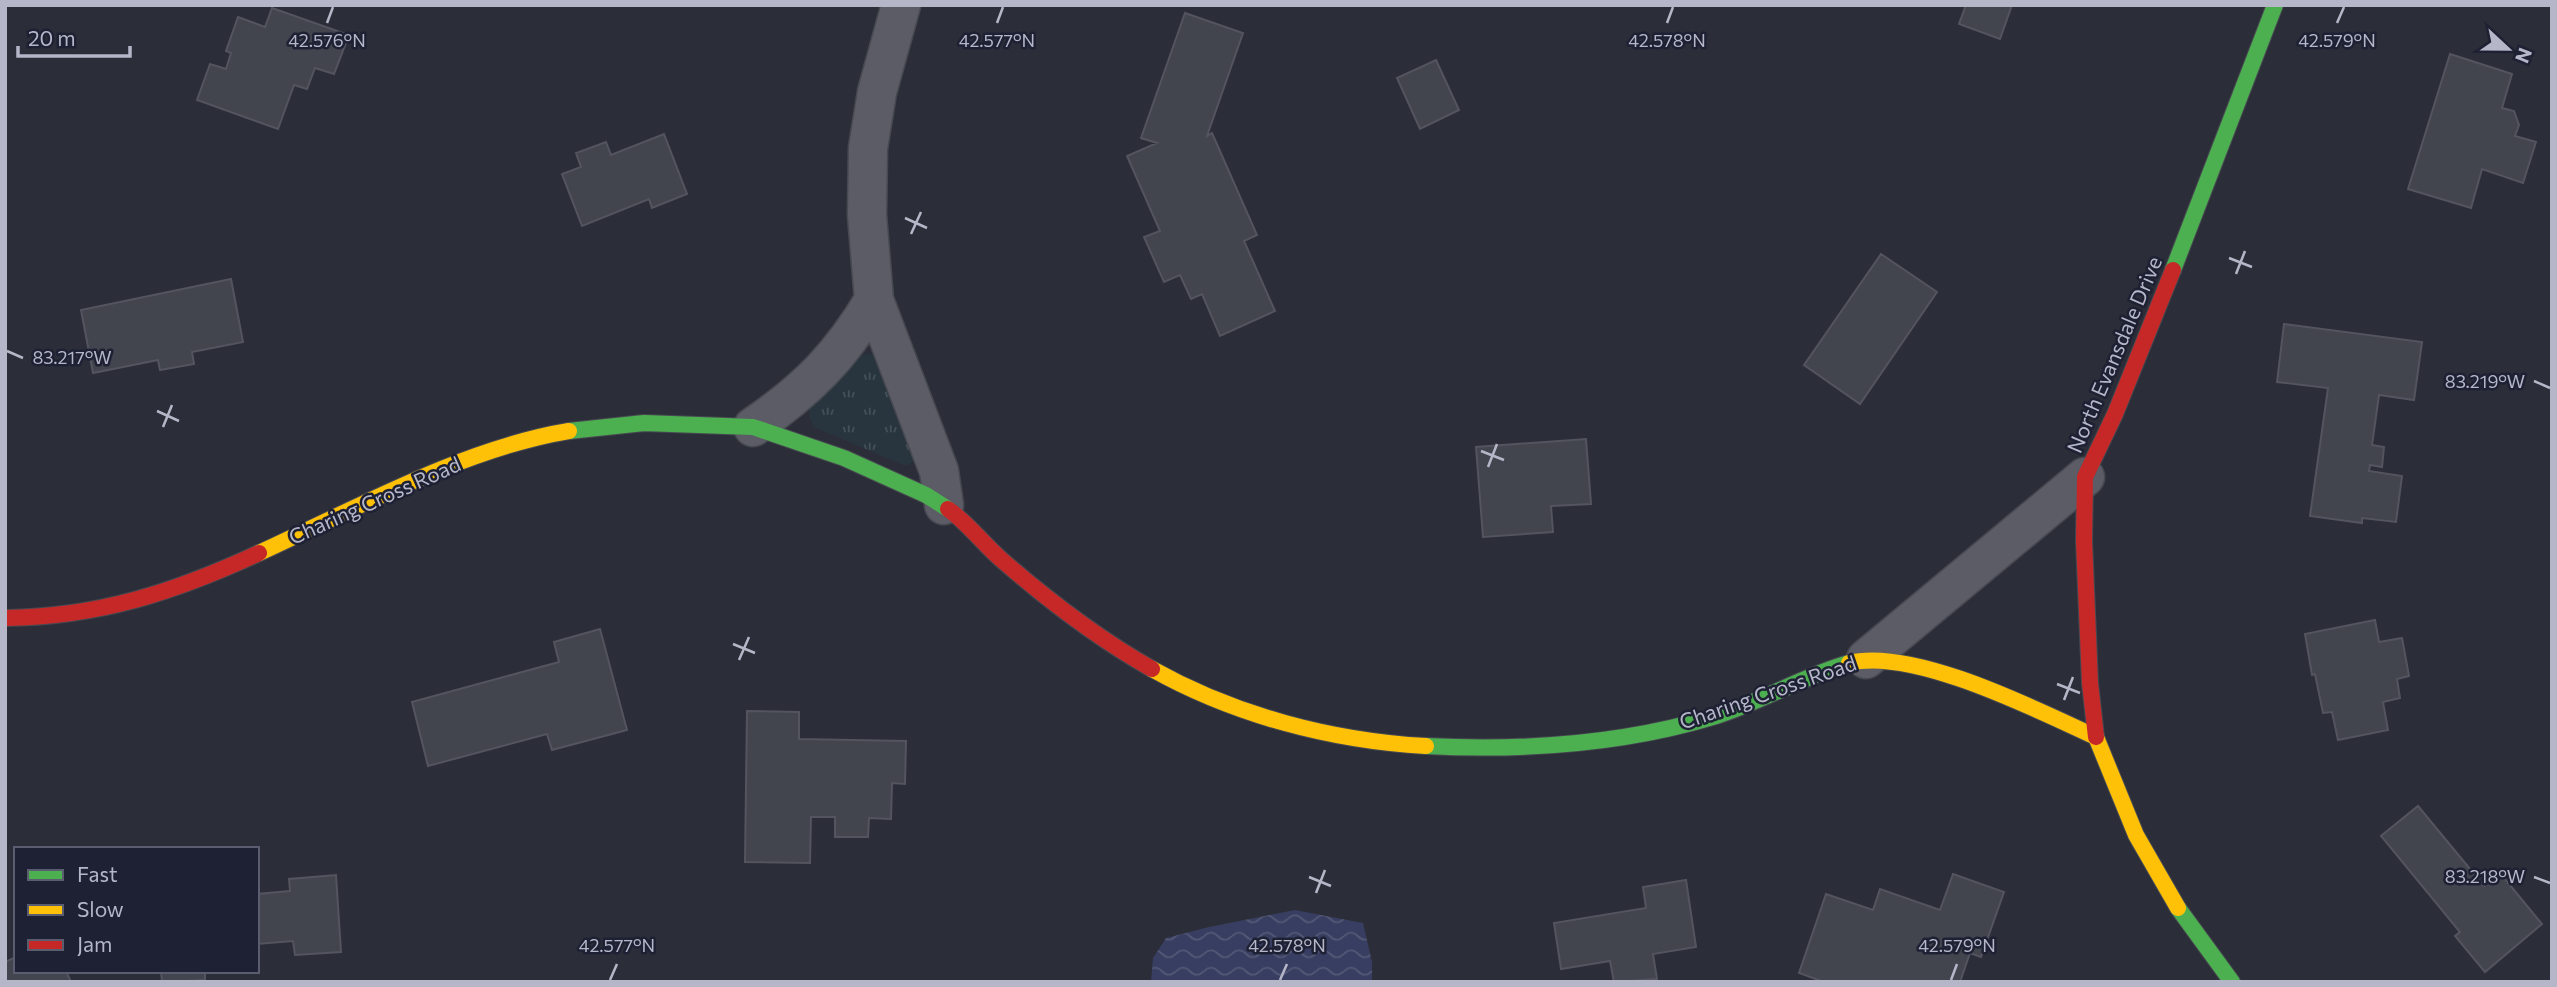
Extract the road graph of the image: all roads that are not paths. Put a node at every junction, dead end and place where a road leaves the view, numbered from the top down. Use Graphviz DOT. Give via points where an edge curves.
graph roads {
  1 [pos="901,5"];
  2 [pos="2275,5"];
  3 [pos="874,300"];
  4 [pos="753,426"];
  5 [pos="2085,477"];
  6 [pos="944,505"];
  7 [pos="5,618"];
  8 [pos="1866,659"];
  9 [pos="2096,737"];
  10 [pos="2232,982"];
  1 -- 3 [label="street" via="877,92 868,148 867,215"];
  2 -- 5 [label="street, North Evansdale Drive" via="2152,327"];
  3 -- 4 [label="street" via="854,334 823,370 790,401"];
  3 -- 6 [label="street" via="939,471"];
  4 -- 6 [label="street, Charing Cross Road" via="803,442"];
  4 -- 7 [label="street, Charing Cross Road" via="631,423 514,444 419,479 194,581 113,607"];
  5 -- 8 [label="street, Charing Cross Road"];
  5 -- 9 [label="street, North Evansdale Drive" via="2090,683"];
  6 -- 8 [label="street, Charing Cross Road" via="1003,561 1063,608 1168,677 1227,704 1328,732 1484,747 1599,743 1720,715 1834,667"];
  8 -- 9 [label="street, Charing Cross Road" via="1910,666 1994,692"];
  9 -- 10 [label="street" via="2136,838 2193,933"];
}
